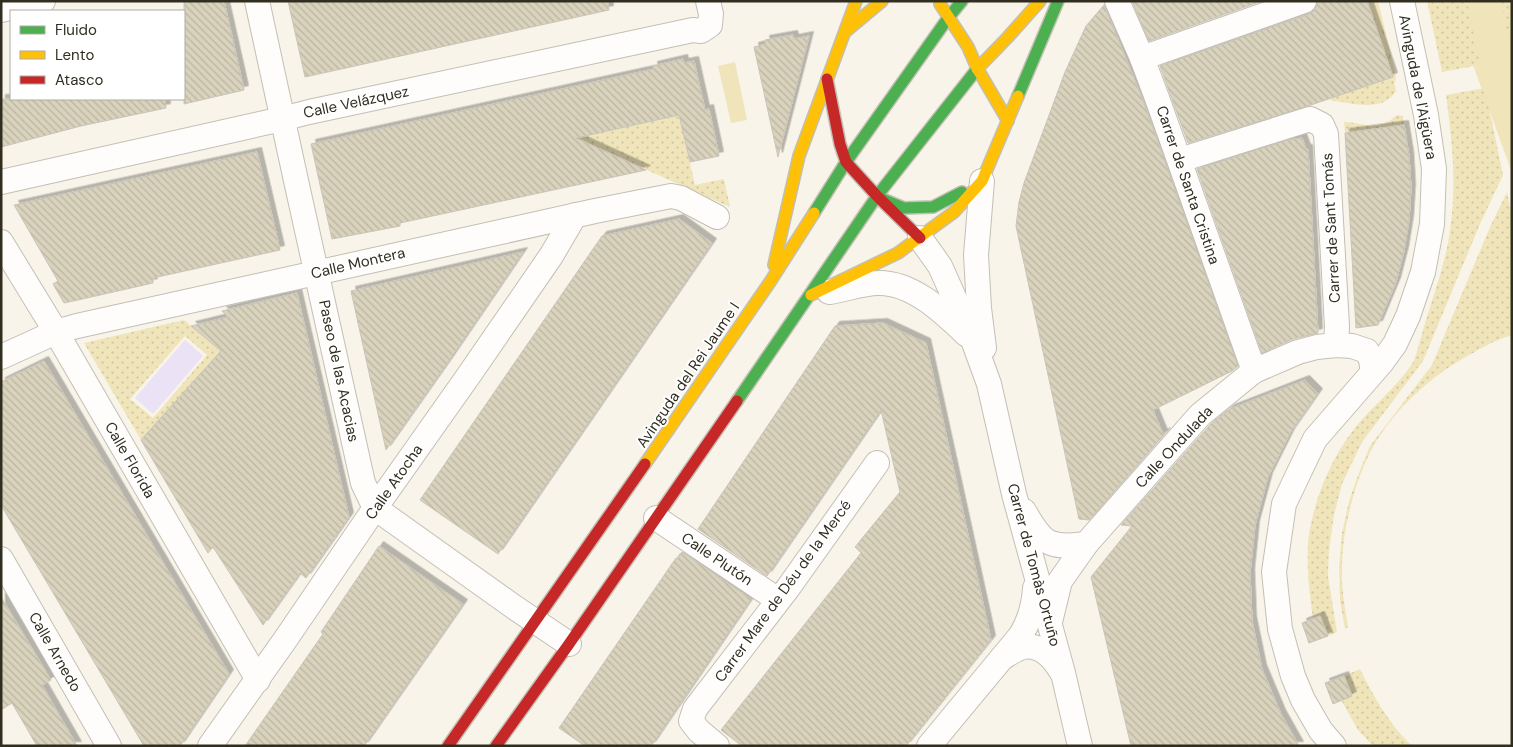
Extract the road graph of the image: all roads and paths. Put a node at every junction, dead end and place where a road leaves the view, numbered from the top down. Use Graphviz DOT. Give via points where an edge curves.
graph roads {
  1 [pos="43,1"];
  2 [pos="257,1"];
  3 [pos="708,1"];
  4 [pos="856,1"];
  5 [pos="882,1"];
  6 [pos="938,1"];
  7 [pos="962,1"];
  8 [pos="1040,1"];
  9 [pos="1058,1"];
  10 [pos="1117,1"];
  11 [pos="1304,1"];
  12 [pos="1402,1"];
  13 [pos="1,10"];
  14 [pos="948,18"];
  15 [pos="846,31"];
  16 [pos="1142,58"];
  17 [pos="977,68"];
  18 [pos="827,78"];
  19 [pos="282,119"];
  20 [pos="1008,121"];
  21 [pos="1180,160"];
  22 [pos="846,162"];
  23 [pos="982,181"];
  24 [pos="1,182"];
  25 [pos="877,196"];
  26 [pos="575,215"];
  27 [pos="717,217"];
  28 [pos="920,238"];
  29 [pos="1,242"];
  30 [pos="316,272"];
  31 [pos="770,282"];
  32 [pos="810,296"];
  33 [pos="56,332"];
  34 [pos="973,340"];
  35 [pos="1336,345"];
  36 [pos="1,357"];
  37 [pos="1254,371"];
  38 [pos="1373,372"];
  39 [pos="989,384"];
  40 [pos="877,463"];
  41 [pos="1014,494"];
  42 [pos="375,508"];
  43 [pos="656,518"];
  44 [pos="1086,544"];
  45 [pos="1,559"];
  46 [pos="1036,579"];
  47 [pos="778,600"];
  48 [pos="535,621"];
  49 [pos="1049,626"];
  50 [pos="569,644"];
  51 [pos="1001,658"];
  52 [pos="1062,673"];
  53 [pos="258,680"];
  54 [pos="109,746"];
  55 [pos="210,746"];
  56 [pos="448,746"];
  57 [pos="496,746"];
  58 [pos="717,746"];
  59 [pos="929,746"];
  60 [pos="1080,746"];
  61 [pos="1334,746"];
  1 -- 13 [label="street"];
  2 -- 19 [label="street, Paseo de las Acacias"];
  3 -- 19 [label="street, Calle Velázquez" via="710,25 701,32 693,30 664,36"];
  4 -- 15 [label="main road"];
  5 -- 15 [label="main road"];
  6 -- 14 [label="main road"];
  7 -- 14 [label="main road, Avinguda del Rei Jaume I"];
  8 -- 17 [label="main road"];
  9 -- 20 [label="main road"];
  10 -- 16 [label="street, Carrer de Santa Cristina"];
  11 -- 16 [label="street"];
  12 -- 38 [label="street, Avinguda de l'Aigüera" via="1434,169 1432,224 1423,272 1408,316 1395,344"];
  14 -- 17 [label="main road" via="968,47"];
  14 -- 22 [label="main road, Avinguda del Rei Jaume I"];
  15 -- 18 [label="main road"];
  16 -- 21 [label="street, Carrer de Santa Cristina"];
  17 -- 20 [label="main road"];
  17 -- 25 [label="main road"];
  18 -- 22 [label="main road"];
  18 -- 31 [label="main road" via="799,156"];
  19 -- 24 [label="street, Calle Velázquez"];
  19 -- 30 [label="street, Paseo de las Acacias"];
  20 -- 23 [label="main road"];
  21 -- 35 [label="street, Carrer de Sant Tomás" via="1310,119 1322,125 1326,134"];
  21 -- 37 [label="street, Carrer de Santa Cristina"];
  22 -- 25 [label="main road"];
  22 -- 31 [label="main road, Avinguda del Rei Jaume I"];
  23 -- 25 [label="main road" via="933,207 904,208"];
  23 -- 28 [label="main road" via="954,212"];
  23 -- 39 [label="street, Carrer de Tomàs Ortuño" via="976,255"];
  25 -- 28 [label="main road"];
  25 -- 32 [label="main road"];
  26 -- 27 [label="street, Calle Montera" via="672,196"];
  26 -- 30 [label="street, Calle Montera"];
  26 -- 42 [label="street, Calle Atocha" via="540,272"];
  28 -- 32 [label="main road" via="898,253"];
  28 -- 34 [label="street, Carrer de Tomàs Ortuño" via="940,266"];
  29 -- 33 [label="street, Calle Florida"];
  30 -- 33 [label="street, Calle Montera"];
  30 -- 42 [label="street, Paseo de las Acacias" via="363,483"];
  31 -- 48 [label="main road, Avinguda del Rei Jaume I"];
  32 -- 34 [label="street" via="878,283 903,287 941,311"];
  32 -- 43 [label="main road"];
  33 -- 36 [label="street, Calle Montera"];
  33 -- 53 [label="street, Calle Florida"];
  34 -- 39 [label="street, Carrer de Tomàs Ortuño"];
  35 -- 37 [label="street, Calle Ondulada" via="1298,352"];
  35 -- 38 [label="street, Calle Ondulada" via="1367,351"];
  37 -- 44 [label="street, Calle Ondulada" via="1200,415"];
  38 -- 61 [label="street, Avinguda de l'Aigüera" via="1315,439 1284,504 1274,572 1280,629 1293,676 1312,716"];
  39 -- 41 [label="street, Carrer de Tomàs Ortuño"];
  40 -- 47 [label="street, Carrer Mare de Déu de la Mercé"];
  41 -- 44 [label="street" via="1038,533 1048,543"];
  41 -- 46 [label="street, Carrer de Tomàs Ortuño"];
  42 -- 48 [label="street, Paseo de las Acacias"];
  42 -- 53 [label="street, Calle Atocha"];
  43 -- 47 [label="street, Calle Plutón"];
  43 -- 50 [label="main road"];
  44 -- 49 [label="street, Calle Ondulada" via="1060,581"];
  45 -- 54 [label="street, Calle Arnedo"];
  46 -- 49 [label="street, Carrer de Tomàs Ortuño"];
  46 -- 51 [label="street" via="1030,619"];
  47 -- 58 [label="street, Carrer Mare de Déu de la Mercé" via="695,709 691,721"];
  48 -- 50 [label="street, Paseo de las Acacias"];
  48 -- 56 [label="main road, Avinguda del Rei Jaume I"];
  49 -- 52 [label="street, Carrer de Tomàs Ortuño"];
  50 -- 57 [label="main road"];
  51 -- 52 [label="street" via="1023,647 1040,648 1054,660"];
  51 -- 59 [label="street"];
  52 -- 60 [label="street, Carrer de Tomàs Ortuño"];
  53 -- 55 [label="street, Calle Atocha"];
}
